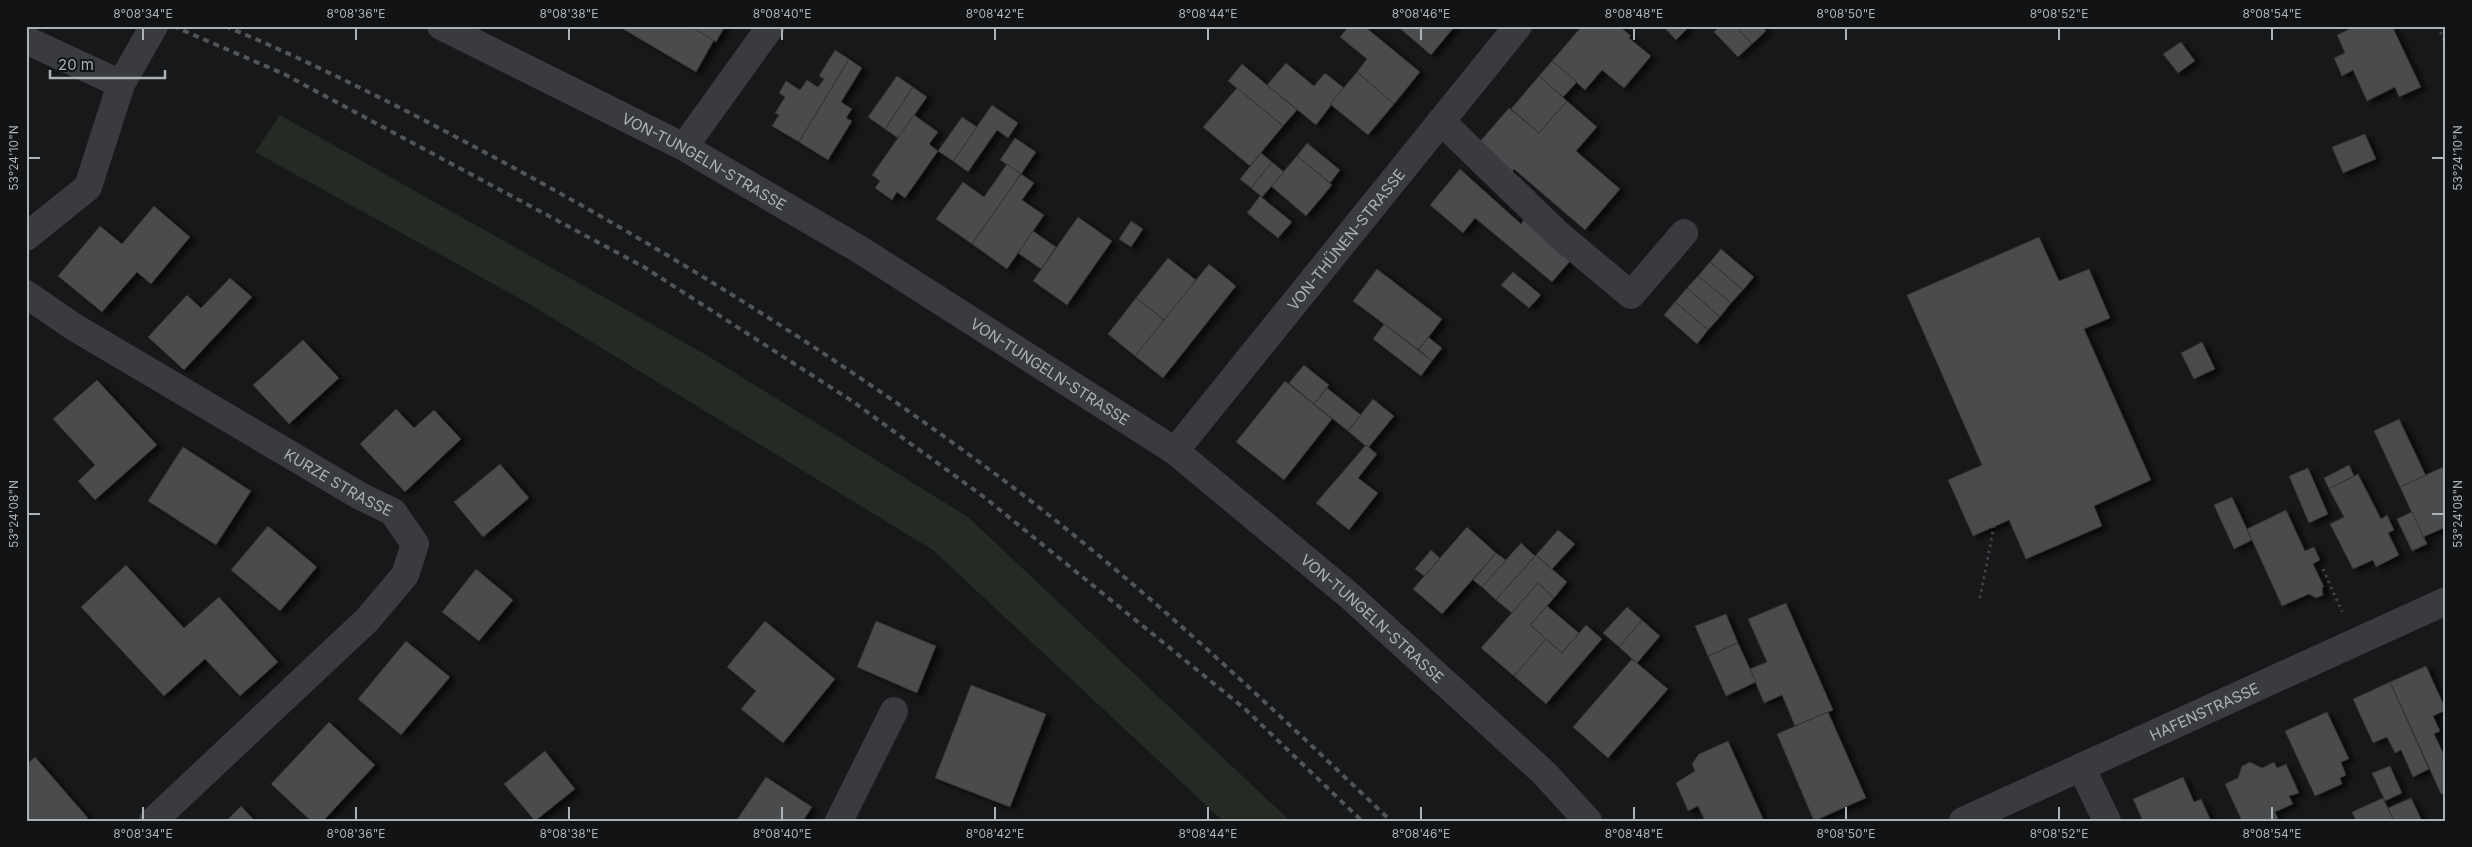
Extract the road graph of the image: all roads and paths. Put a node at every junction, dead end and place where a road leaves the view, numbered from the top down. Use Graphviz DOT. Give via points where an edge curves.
graph roads {
  1 [pos="154,26"];
  2 [pos="441,26"];
  3 [pos="771,26"];
  4 [pos="1518,26"];
  5 [pos="2438,26"];
  6 [pos="26,40"];
  7 [pos="2446,45"];
  8 [pos="121,84"];
  9 [pos="1441,121"];
  10 [pos="684,147"];
  11 [pos="1684,233"];
  12 [pos="26,237"];
  13 [pos="26,294"];
  14 [pos="1175,451"];
  15 [pos="1994,526"];
  16 [pos="2323,569"];
  17 [pos="1980,598"];
  18 [pos="2446,601"];
  19 [pos="2355,642"];
  20 [pos="894,711"];
  21 [pos="2081,767"];
  22 [pos="153,821"];
  23 [pos="839,821"];
  24 [pos="1588,821"];
  25 [pos="1963,821"];
  26 [pos="2107,821"];
  1 -- 8 [label="street"];
  2 -- 10 [label="street, VON-TUNGELN-STRASSE"];
  3 -- 10 [label="street"];
  4 -- 9 [label="street, VON-THÜNEN-STRASSE"];
  5 -- 7 [label="path"];
  6 -- 8 [label="street"];
  8 -- 12 [label="street" via="88,187"];
  9 -- 11 [label="street" via="1558,235 1631,296"];
  9 -- 14 [label="street, VON-THÜNEN-STRASSE"];
  10 -- 14 [label="street, VON-TUNGELN-STRASSE" via="859,249"];
  13 -- 22 [label="street, KURZE STRASSE" via="74,327 360,496 393,512 415,544 405,575 367,620"];
  14 -- 24 [label="street, VON-TUNGELN-STRASSE" via="1351,597 1544,773"];
  15 -- 17 [label="path"];
  16 -- 19 [label="path"];
  18 -- 19 [label="street, HAFENSTRASSE"];
  19 -- 21 [label="street, HAFENSTRASSE"];
  20 -- 23 [label="street"];
  21 -- 25 [label="street, HAFENSTRASSE"];
  21 -- 26 [label="street"];
}
